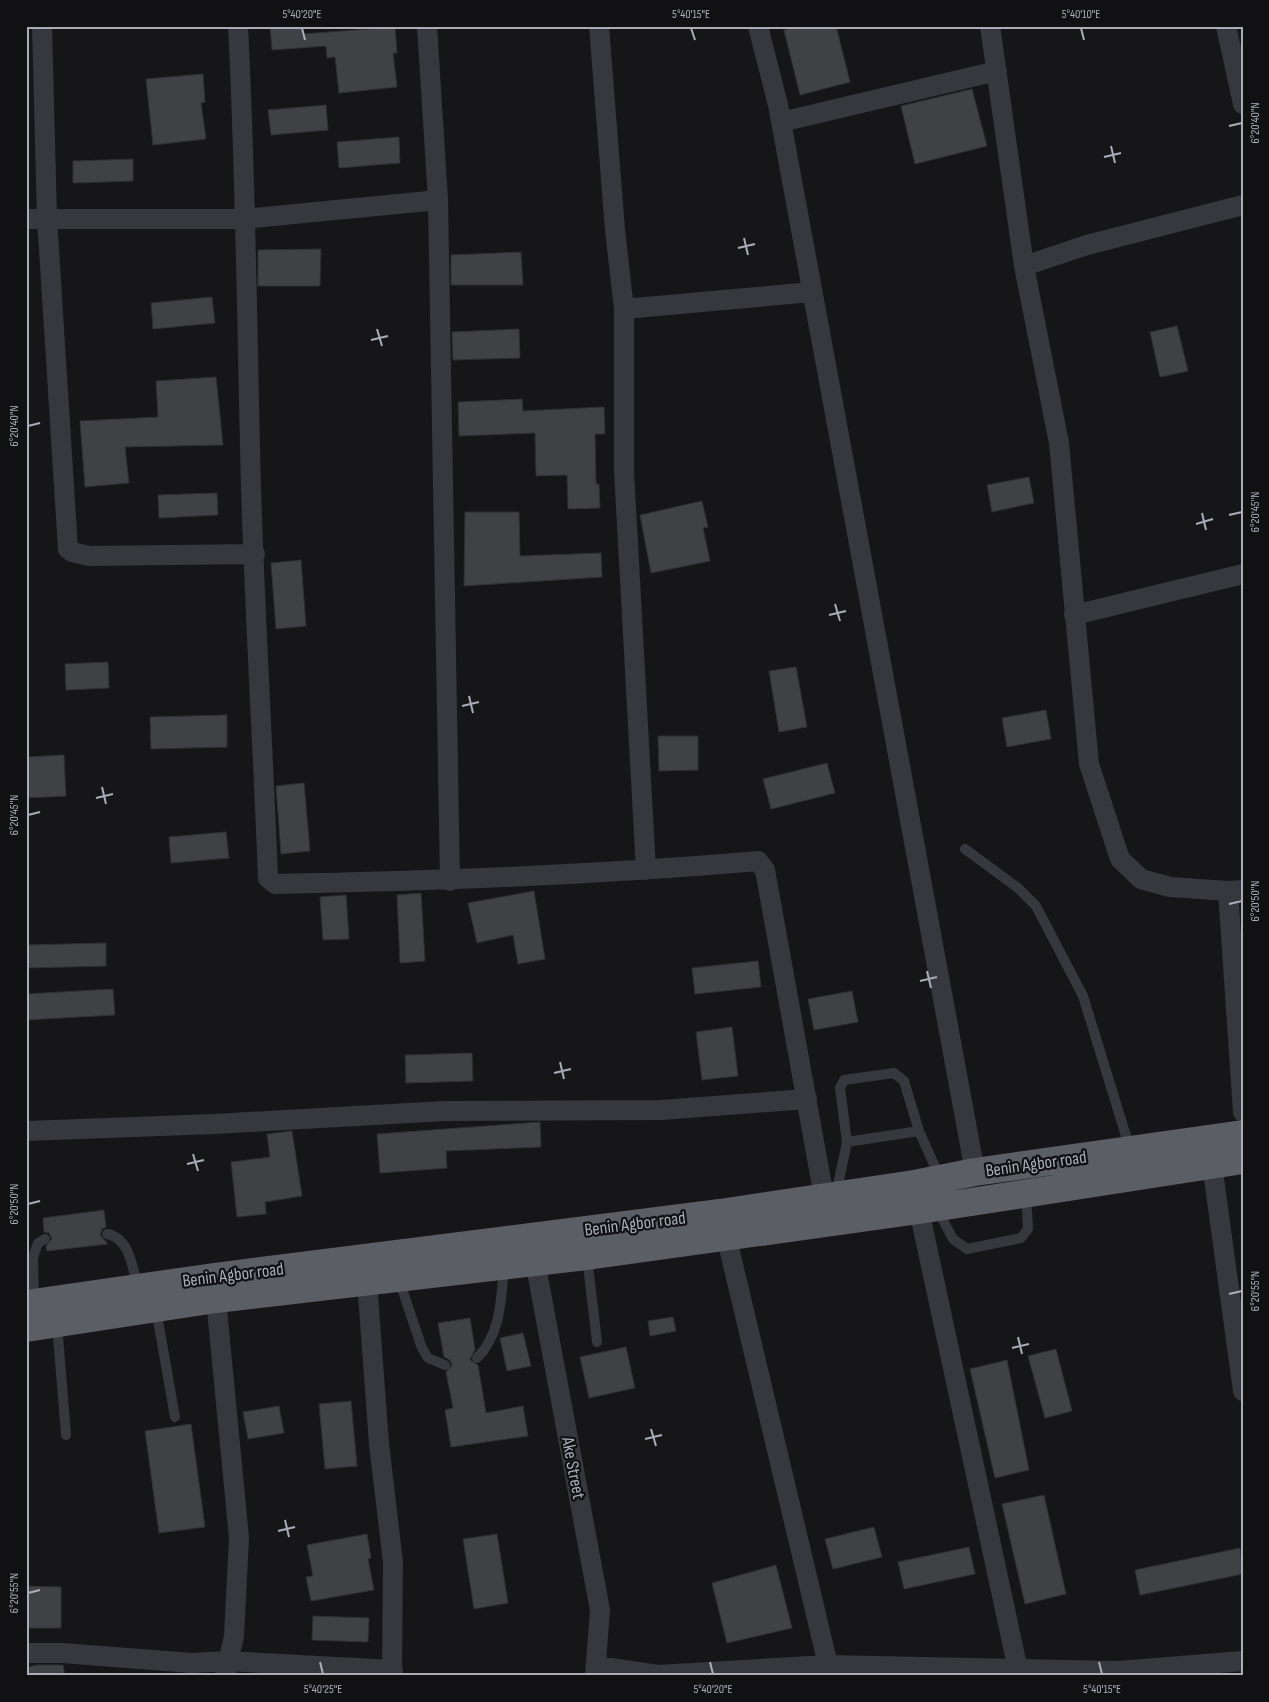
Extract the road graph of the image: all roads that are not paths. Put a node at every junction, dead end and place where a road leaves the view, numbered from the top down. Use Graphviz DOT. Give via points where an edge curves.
graph roads {
  1 [pos="42,26"];
  2 [pos="238,26"];
  3 [pos="427,26"];
  4 [pos="599,26"];
  5 [pos="758,26"];
  6 [pos="990,26"];
  7 [pos="1226,26"];
  8 [pos="997,71"];
  9 [pos="1243,104"];
  10 [pos="781,122"];
  11 [pos="438,200"];
  12 [pos="1243,204"];
  13 [pos="47,218"];
  14 [pos="26,219"];
  15 [pos="244,219"];
  16 [pos="1024,266"];
  17 [pos="812,292"];
  18 [pos="624,309"];
  19 [pos="255,554"];
  20 [pos="1243,574"];
  21 [pos="1074,616"];
  22 [pos="965,849"];
  23 [pos="646,870"];
  24 [pos="450,880"];
  25 [pos="1236,891"];
  26 [pos="807,1099"];
  27 [pos="1243,1112"];
  28 [pos="26,1131"];
  29 [pos="919,1131"];
  30 [pos="1243,1134"];
  31 [pos="847,1142"];
  32 [pos="1130,1150"];
  33 [pos="1243,1160"];
  34 [pos="1212,1164"];
  35 [pos="975,1172"];
  36 [pos="941,1179"];
  37 [pos="1026,1193"];
  38 [pos="830,1196"];
  39 [pos="927,1208"];
  40 [pos="107,1234"];
  41 [pos="726,1235"];
  42 [pos="45,1239"];
  43 [pos="587,1256"];
  44 [pos="534,1261"];
  45 [pos="505,1266"];
  46 [pos="399,1278"];
  47 [pos="367,1281"];
  48 [pos="138,1288"];
  49 [pos="216,1299"];
  50 [pos="156,1308"];
  51 [pos="29,1312"];
  52 [pos="57,1323"];
  53 [pos="597,1342"];
  54 [pos="477,1358"];
  55 [pos="445,1365"];
  56 [pos="1243,1390"];
  57 [pos="175,1418"];
  58 [pos="66,1435"];
  59 [pos="26,1653"];
  60 [pos="1243,1661"];
  61 [pos="828,1665"];
  62 [pos="226,1668"];
  63 [pos="1018,1670"];
  64 [pos="596,1671"];
  65 [pos="749,1672"];
  66 [pos="948,1672"];
  67 [pos="392,1673"];
  68 [pos="1118,1673"];
  1 -- 13 [label="street"];
  2 -- 15 [label="street" via="245,148"];
  3 -- 11 [label="street"];
  4 -- 18 [label="street" via="614,230"];
  5 -- 10 [label="street"];
  6 -- 8 [label="street"];
  7 -- 9 [label="street"];
  8 -- 10 [label="street"];
  8 -- 16 [label="street"];
  10 -- 17 [label="street"];
  11 -- 15 [label="street"];
  11 -- 24 [label="street"];
  12 -- 16 [label="street" via="1087,245"];
  13 -- 14 [label="street"];
  13 -- 15 [label="street"];
  13 -- 19 [label="street" via="68,549 89,556"];
  15 -- 19 [label="street"];
  16 -- 21 [label="street" via="1059,443"];
  17 -- 18 [label="street"];
  17 -- 35 [label="street"];
  18 -- 23 [label="street" via="624,471"];
  19 -- 24 [label="street" via="270,882"];
  20 -- 21 [label="street"];
  21 -- 25 [label="street" via="1089,764 1120,859 1141,879 1170,887"];
  22 -- 32 [label="lane" via="1018,888 1036,906 1083,996"];
  23 -- 24 [label="street"];
  23 -- 26 [label="street" via="758,860 762,864"];
  25 -- 27 [label="street"];
  26 -- 28 [label="street" via="661,1110 446,1111"];
  26 -- 38 [label="street"];
  29 -- 31 [label="lane"];
  29 -- 31 [label="lane" via="904,1081 894,1073 844,1080 840,1088"];
  29 -- 36 [label="lane"];
  30 -- 32 [label="highway, Benin Agbor road"];
  31 -- 38 [label="lane"];
  32 -- 35 [label="highway, Benin Agbor road"];
  33 -- 34 [label="highway, Benin Agbor road"];
  34 -- 37 [label="highway, Benin Agbor road"];
  34 -- 56 [label="street"];
  35 -- 36 [label="highway, Benin Agbor road"];
  36 -- 38 [label="highway, Benin Agbor road"];
  37 -- 39 [label="highway, Benin Agbor road"];
  37 -- 39 [label="lane" via="1028,1229 1021,1238 967,1249 953,1239"];
  38 -- 48 [label="highway, Benin Agbor road"];
  39 -- 41 [label="highway, Benin Agbor road"];
  39 -- 63 [label="street"];
  40 -- 48 [label="lane" via="115,1235 126,1246"];
  41 -- 43 [label="highway, Benin Agbor road"];
  41 -- 61 [label="street"];
  42 -- 51 [label="lane" via="38,1243 33,1257"];
  43 -- 44 [label="highway, Benin Agbor road"];
  43 -- 53 [label="lane"];
  44 -- 45 [label="highway, Benin Agbor road"];
  44 -- 64 [label="street, Ake Street" via="600,1610"];
  45 -- 46 [label="highway, Benin Agbor road"];
  45 -- 54 [label="lane" via="500,1311 489,1346"];
  46 -- 47 [label="highway, Benin Agbor road"];
  46 -- 55 [label="lane" via="422,1348 428,1358"];
  47 -- 49 [label="highway, Benin Agbor road"];
  47 -- 67 [label="street" via="379,1444 393,1562"];
  48 -- 51 [label="highway, Benin Agbor road"];
  49 -- 50 [label="highway, Benin Agbor road"];
  49 -- 62 [label="street" via="239,1538 234,1636"];
  50 -- 52 [label="highway, Benin Agbor road"];
  50 -- 57 [label="lane"];
  51 -- 52 [label="highway, Benin Agbor road"];
  52 -- 58 [label="lane"];
  59 -- 62 [label="street" via="62,1653"];
  60 -- 68 [label="street"];
  61 -- 65 [label="street"];
  61 -- 66 [label="street"];
  62 -- 67 [label="street"];
  63 -- 66 [label="street"];
  63 -- 68 [label="street"];
  64 -- 65 [label="street" via="658,1675"];
}
